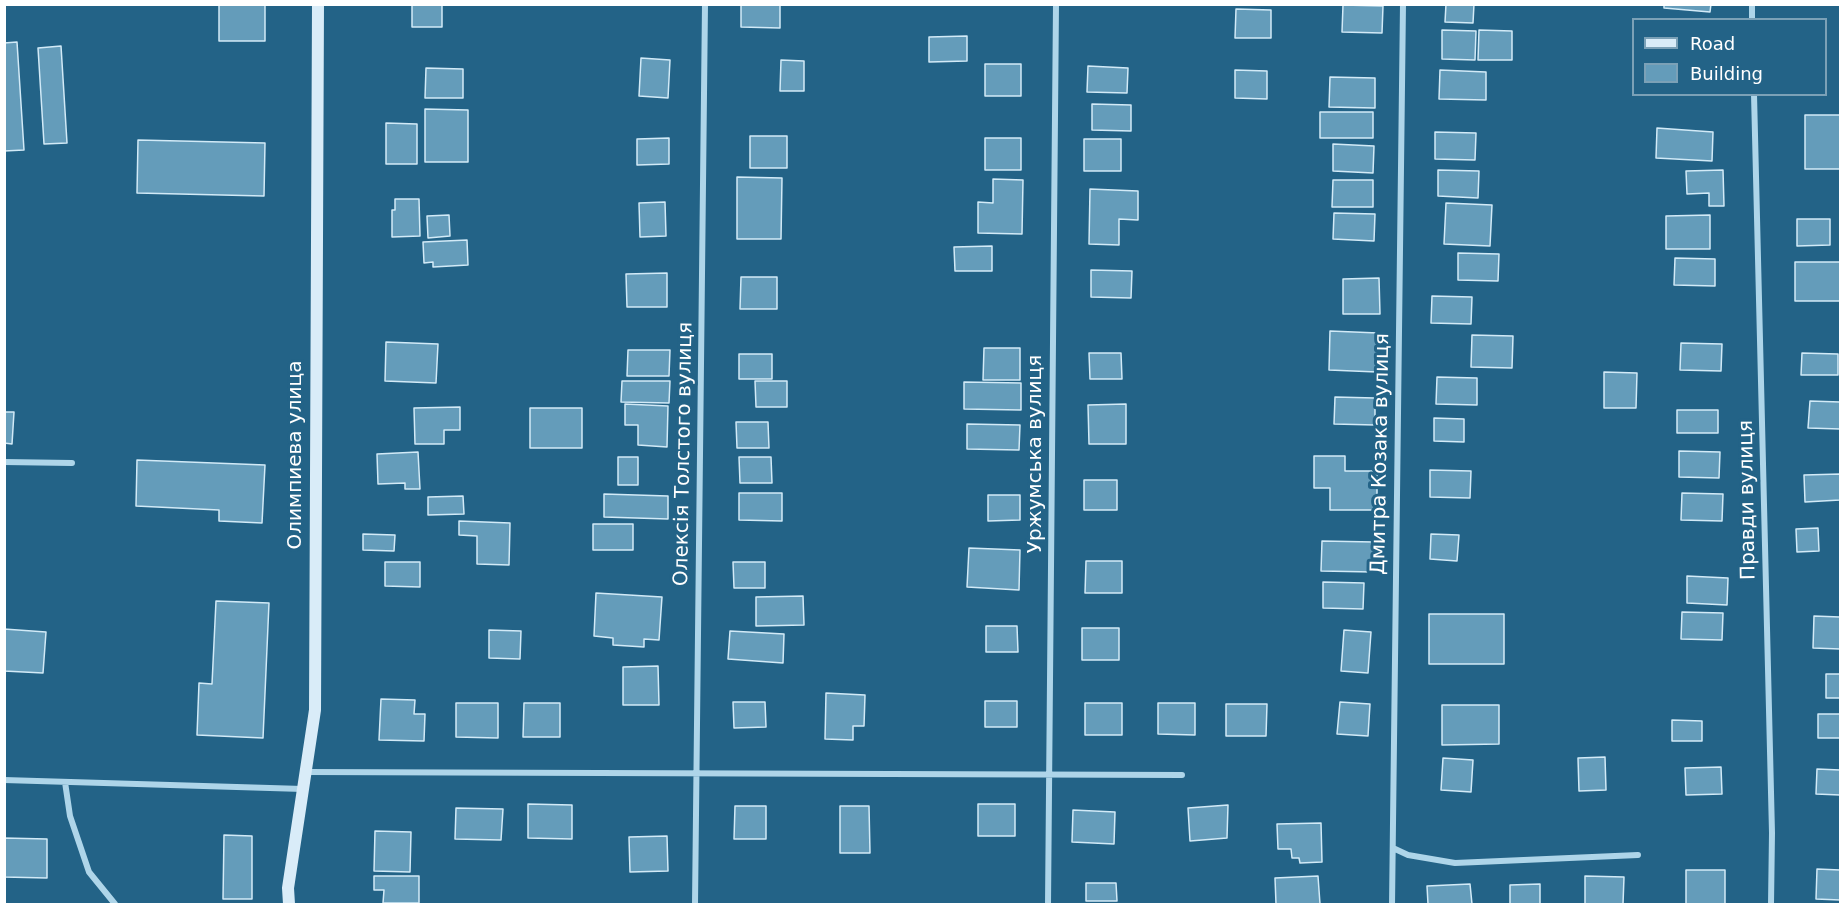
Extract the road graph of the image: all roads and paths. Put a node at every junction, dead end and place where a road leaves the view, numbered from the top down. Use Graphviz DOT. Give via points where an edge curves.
graph roads {
  1 [pos="318,4"];
  2 [pos="705,4"];
  3 [pos="1056,4"];
  4 [pos="1403,4"];
  5 [pos="1754,96"];
  6 [pos="4,462"];
  7 [pos="72,463"];
  8 [pos="307,772"];
  9 [pos="697,772"];
  10 [pos="1050,774"];
  11 [pos="1182,775"];
  12 [pos="4,780"];
  13 [pos="65,782"];
  14 [pos="303,789"];
  15 [pos="1393,848"];
  16 [pos="1638,855"];
  17 [pos="115,904"];
  18 [pos="289,904"];
  19 [pos="695,904"];
  20 [pos="1048,904"];
  21 [pos="1392,904"];
  22 [pos="1771,904"];
  1 -- 8 [label="main road, Олимпиева улица" via="315,710"];
  2 -- 9 [label="street, Олексія Толстого вулиця"];
  3 -- 10 [label="street, Уржумська вулиця"];
  4 -- 15 [label="street, Дмитра Козака вулиця"];
  5 -- 22 [label="street, Правди вулиця" via="1772,797"];
  6 -- 7 [label="street"];
  8 -- 9 [label="street"];
  8 -- 14 [label="main road, Олимпиева улица"];
  9 -- 10 [label="street"];
  9 -- 19 [label="street, Олексія Толстого вулиця"];
  10 -- 11 [label="street"];
  10 -- 20 [label="street, Уржумська вулиця"];
  12 -- 13 [label="street"];
  13 -- 14 [label="street"];
  13 -- 17 [label="street" via="70,816 89,872"];
  14 -- 18 [label="main road, Олимпиева улица"];
  15 -- 16 [label="street" via="1408,855 1455,863"];
  15 -- 21 [label="street, Дмитра Козака вулиця"];
}
